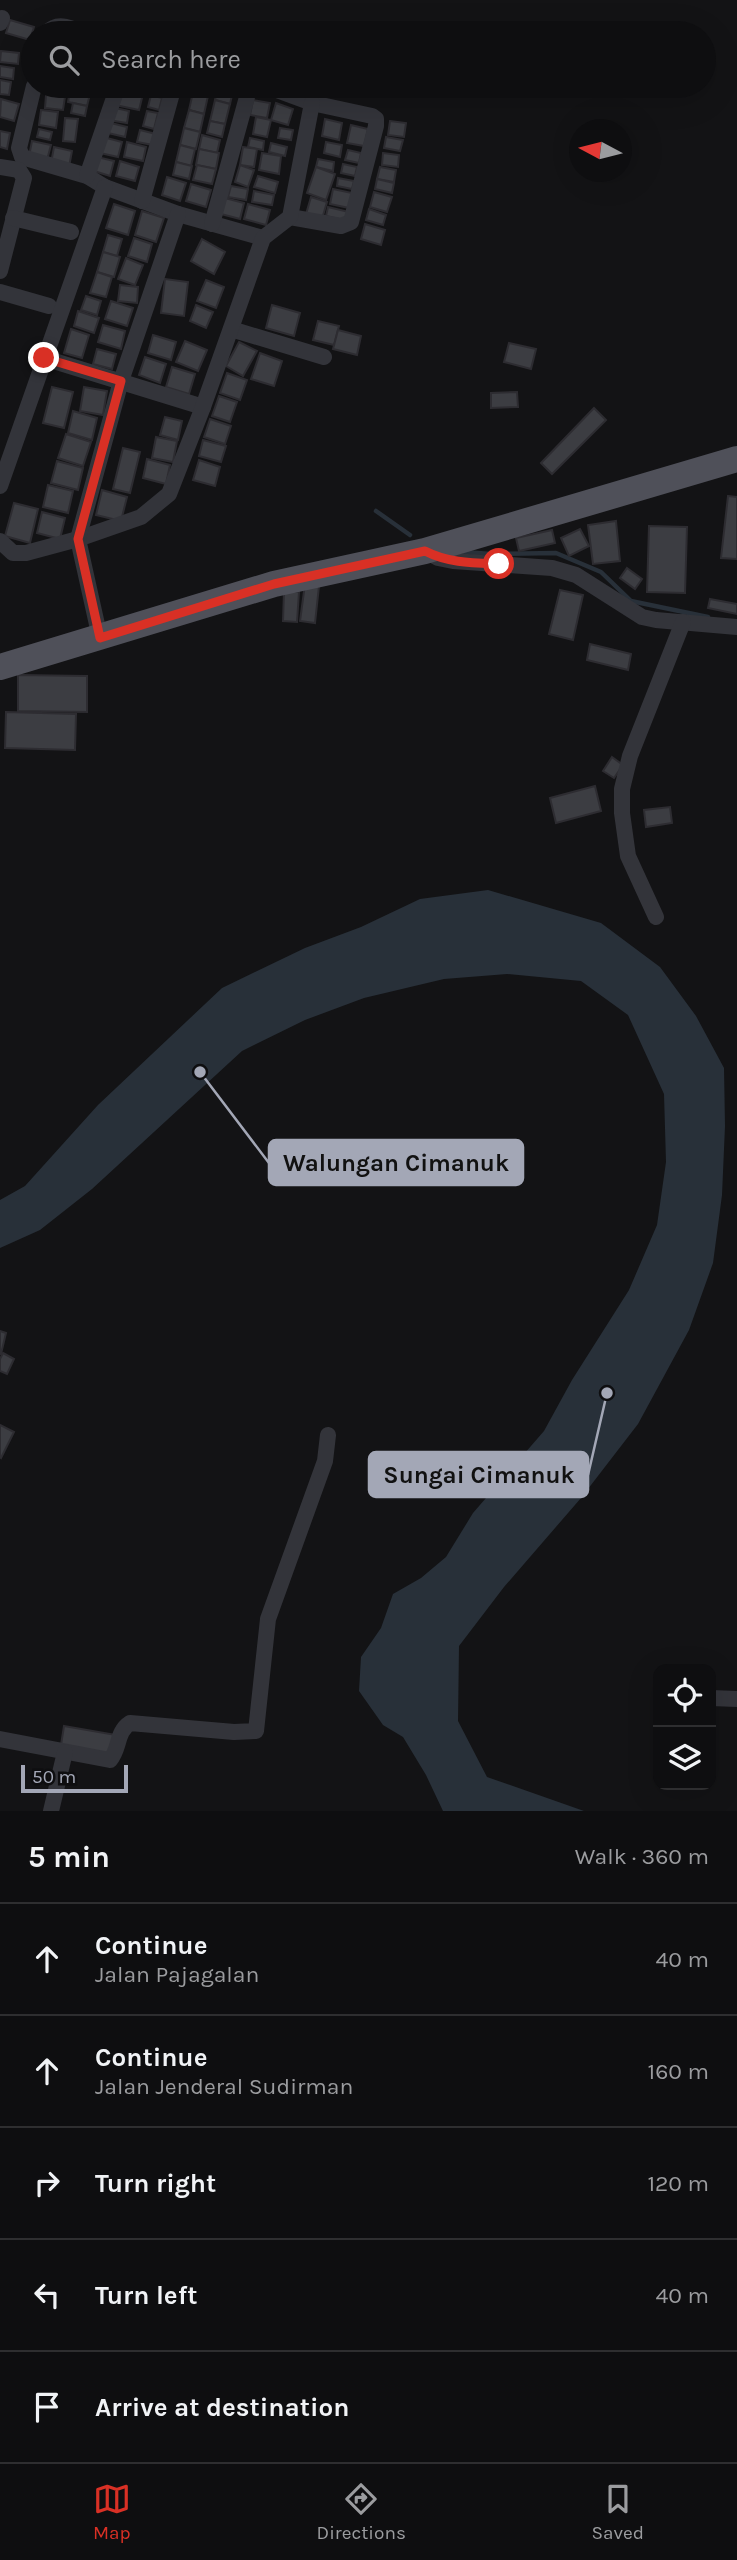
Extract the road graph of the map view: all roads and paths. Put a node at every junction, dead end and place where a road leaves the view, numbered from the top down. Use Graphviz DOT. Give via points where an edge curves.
graph roads {
  1 [pos="31,98"];
  2 [pos="113,98"];
  3 [pos="171,98"];
  4 [pos="247,98"];
  5 [pos="298,98"];
  6 [pos="312,103"];
  7 [pos="0,167"];
  8 [pos="87,176"];
  9 [pos="105,187"];
  10 [pos="142,201"];
  11 [pos="177,214"];
  12 [pos="289,217"];
  13 [pos="13,218"];
  14 [pos="212,223"];
  15 [pos="71,232"];
  16 [pos="263,239"];
  17 [pos="0,271"];
  18 [pos="0,292"];
  19 [pos="49,306"];
  20 [pos="231,329"];
  21 [pos="324,357"];
  22 [pos="44,358"];
  23 [pos="121,381"];
  24 [pos="203,407"];
  25 [pos="737,459"];
  26 [pos="0,486"];
  27 [pos="78,539"];
  28 [pos="0,541"];
  29 [pos="425,551"];
  30 [pos="682,622"];
  31 [pos="737,627"];
  32 [pos="100,638"];
  33 [pos="0,667"];
  34 [pos="656,917"];
  35 [pos="328,1435"];
  36 [pos="716,1698"];
  37 [pos="737,1699"];
  38 [pos="0,1740"];
  39 [pos="65,1752"];
  40 [pos="51,1811"];
  1 -- 8 [label="street" via="20,155"];
  2 -- 8 [label="street"];
  3 -- 10 [label="street"];
  4 -- 14 [label="street"];
  5 -- 6 [label="street"];
  6 -- 12 [label="street"];
  6 -- 12 [label="street" via="372,116 376,126 351,222 341,226"];
  7 -- 13 [label="street" via="19,170 24,176"];
  8 -- 9 [label="street"];
  9 -- 10 [label="street"];
  9 -- 22 [label="street"];
  10 -- 11 [label="street"];
  11 -- 14 [label="street"];
  11 -- 23 [label="street"];
  12 -- 16 [label="street"];
  13 -- 15 [label="street"];
  13 -- 17 [label="street"];
  14 -- 16 [label="street"];
  16 -- 20 [label="street"];
  18 -- 19 [label="street"];
  20 -- 21 [label="street"];
  20 -- 24 [label="street"];
  22 -- 23 [label="street"];
  22 -- 26 [label="street"];
  23 -- 24 [label="street"];
  23 -- 27 [label="street"];
  24 -- 27 [label="street" via="175,484 165,498 141,517"];
  25 -- 29 [label="main road"];
  27 -- 28 [label="street" via="19,554"];
  27 -- 32 [label="street"];
  29 -- 30 [label="street" via="453,561 552,568 576,575 642,617"];
  29 -- 32 [label="main road" via="274,584"];
  30 -- 31 [label="street"];
  30 -- 34 [label="street" via="630,756 622,789 628,856"];
  32 -- 33 [label="main road"];
  35 -- 39 [label="street" via="326,1461 268,1619 258,1729 233,1732 130,1723 120,1734 110,1760"];
  36 -- 37 [label="street"];
  38 -- 39 [label="street"];
  39 -- 40 [label="street"];
}
